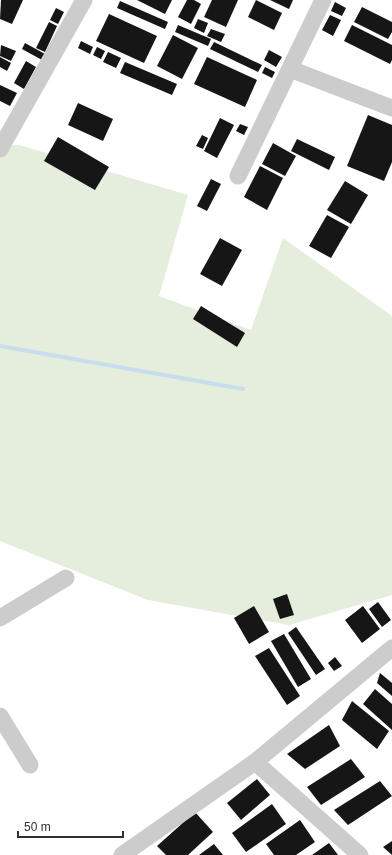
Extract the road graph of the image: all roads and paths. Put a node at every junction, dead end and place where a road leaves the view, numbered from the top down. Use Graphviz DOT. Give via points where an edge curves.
graph roads {
  1 [pos="84,0"];
  2 [pos="322,0"];
  3 [pos="290,69"];
  4 [pos="392,108"];
  5 [pos="0,148"];
  6 [pos="238,176"];
  7 [pos="66,578"];
  8 [pos="0,618"];
  9 [pos="389,656"];
  10 [pos="0,716"];
  11 [pos="255,762"];
  12 [pos="30,765"];
  13 [pos="122,855"];
  14 [pos="360,855"];
  1 -- 5 [label="street"];
  2 -- 3 [label="street"];
  3 -- 4 [label="street"];
  3 -- 6 [label="street"];
  7 -- 8 [label="street"];
  9 -- 11 [label="street"];
  10 -- 12 [label="street"];
  11 -- 13 [label="street"];
  11 -- 14 [label="street"];
}
